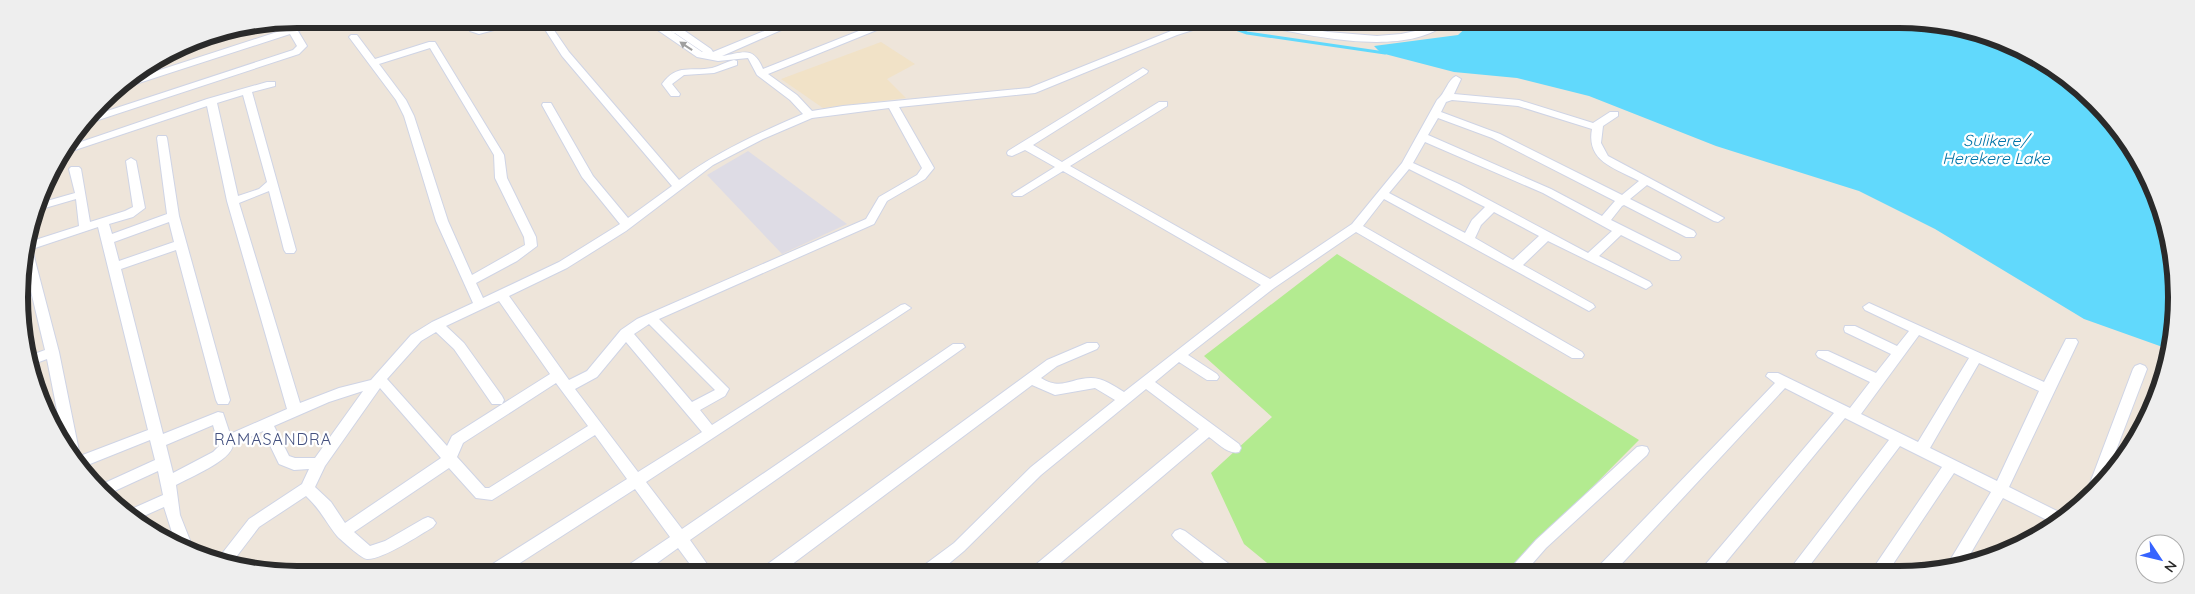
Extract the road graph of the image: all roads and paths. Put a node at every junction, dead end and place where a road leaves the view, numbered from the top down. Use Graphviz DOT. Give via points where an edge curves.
graph roads {
  1 [pos="298,28"];
  2 [pos="472,28"];
  3 [pos="492,28"];
  4 [pos="548,28"];
  5 [pos="660,28"];
  6 [pos="673,28"];
  7 [pos="685,28"];
  8 [pos="780,28"];
  9 [pos="874,28"];
  10 [pos="1190,28"];
  11 [pos="1290,28"];
  12 [pos="1430,28"];
  13 [pos="292,30"];
  14 [pos="677,31"];
  15 [pos="354,37"];
  16 [pos="708,56"];
  17 [pos="754,60"];
  18 [pos="372,63"];
  19 [pos="1143,71"];
  20 [pos="761,73"];
  21 [pos="1456,79"];
  22 [pos="135,81"];
  23 [pos="271,84"];
  24 [pos="247,91"];
  25 [pos="675,94"];
  26 [pos="1447,98"];
  27 [pos="211,101"];
  28 [pos="892,104"];
  29 [pos="1163,104"];
  30 [pos="547,105"];
  31 [pos="1435,113"];
  32 [pos="1614,114"];
  33 [pos="809,115"];
  34 [pos="94,119"];
  35 [pos="1598,125"];
  36 [pos="81,136"];
  37 [pos="1421,136"];
  38 [pos="162,138"];
  39 [pos="90,143"];
  40 [pos="1025,144"];
  41 [pos="71,150"];
  42 [pos="1012,153"];
  43 [pos="131,160"];
  44 [pos="1407,164"];
  45 [pos="1063,166"];
  46 [pos="75,169"];
  47 [pos="1646,180"];
  48 [pos="272,183"];
  49 [pos="677,185"];
  50 [pos="1018,194"];
  51 [pos="1382,194"];
  52 [pos="81,196"];
  53 [pos="1624,199"];
  54 [pos="233,201"];
  55 [pos="43,206"];
  56 [pos="1492,207"];
  57 [pos="173,216"];
  58 [pos="1718,218"];
  59 [pos="1604,221"];
  60 [pos="103,222"];
  61 [pos="626,224"];
  62 [pos="85,227"];
  63 [pos="1356,227"];
  64 [pos="1620,230"];
  65 [pos="1690,234"];
  66 [pos="1546,236"];
  67 [pos="107,240"];
  68 [pos="1468,240"];
  69 [pos="33,244"];
  70 [pos="181,244"];
  71 [pos="290,250"];
  72 [pos="1591,257"];
  73 [pos="1675,257"];
  74 [pos="30,263"];
  75 [pos="1514,266"];
  76 [pos="114,267"];
  77 [pos="34,281"];
  78 [pos="469,282"];
  79 [pos="28,283"];
  80 [pos="1270,285"];
  81 [pos="1646,285"];
  82 [pos="502,296"];
  83 [pos="480,306"];
  84 [pos="1589,307"];
  85 [pos="1870,307"];
  86 [pos="905,308"];
  87 [pos="650,319"];
  88 [pos="437,325"];
  89 [pos="1917,328"];
  90 [pos="1850,329"];
  91 [pos="626,333"];
  92 [pos="2071,342"];
  93 [pos="1092,346"];
  94 [pos="958,348"];
  95 [pos="52,352"];
  96 [pos="1899,352"];
  97 [pos="1823,354"];
  98 [pos="1179,355"];
  99 [pos="1577,355"];
  100 [pos="1977,356"];
  101 [pos="35,359"];
  102 [pos="2140,369"];
  103 [pos="558,375"];
  104 [pos="1212,377"];
  105 [pos="1032,378"];
  106 [pos="1878,380"];
  107 [pos="377,382"];
  108 [pos="1146,382"];
  109 [pos="567,387"];
  110 [pos="2047,388"];
  111 [pos="223,400"];
  112 [pos="496,400"];
  113 [pos="1125,400"];
  114 [pos="691,409"];
  115 [pos="295,411"];
  116 [pos="1847,413"];
  117 [pos="266,424"];
  118 [pos="598,427"];
  119 [pos="1209,429"];
  120 [pos="710,433"];
  121 [pos="157,437"];
  122 [pos="68,439"];
  123 [pos="1898,439"];
  124 [pos="226,442"];
  125 [pos="1234,448"];
  126 [pos="1921,450"];
  127 [pos="1642,451"];
  128 [pos="80,457"];
  129 [pos="449,458"];
  130 [pos="163,463"];
  131 [pos="319,463"];
  132 [pos="1951,466"];
  133 [pos="2099,477"];
  134 [pos="636,480"];
  135 [pos="168,482"];
  136 [pos="106,488"];
  137 [pos="307,488"];
  138 [pos="2001,488"];
  139 [pos="170,498"];
  140 [pos="136,513"];
  141 [pos="2054,516"];
  142 [pos="428,523"];
  143 [pos="343,532"];
  144 [pos="1180,535"];
  145 [pos="680,539"];
  146 [pos="182,541"];
  147 [pos="228,557"];
  148 [pos="1960,559"];
  149 [pos="503,566"];
  150 [pos="640,566"];
  151 [pos="700,566"];
  152 [pos="778,566"];
  153 [pos="935,566"];
  154 [pos="1046,566"];
  155 [pos="1219,566"];
  156 [pos="1520,566"];
  157 [pos="1609,566"];
  158 [pos="1712,566"];
  159 [pos="1800,566"];
  160 [pos="1883,566"];
  1 -- 13 [label="street"];
  2 -- 3 [label="street" via="479,31"];
  4 -- 49 [label="street" via="565,54"];
  16 -- 5 [label="street, one-way" via="700,55"];
  6 -- 14 [label="street"];
  7 -- 14 [label="street"];
  8 -- 16 [label="street"];
  9 -- 20 [label="street"];
  10 -- 28 [label="street" via="1031,91"];
  11 -- 12 [label="street" via="1364,38 1417,34"];
  13 -- 22 [label="street"];
  13 -- 34 [label="street" via="302,46 296,52"];
  14 -- 16 [label="street" via="708,51"];
  15 -- 18 [label="street"];
  16 -- 17 [label="street" via="721,60 749,55"];
  17 -- 20 [label="street"];
  17 -- 25 [label="street" via="711,71 676,73 667,84"];
  18 -- 78 [label="street" via="401,100 409,116 442,222"];
  18 -- 78 [label="street" via="432,44 499,155 500,178 530,237 531,246"];
  19 -- 40 [label="street"];
  20 -- 33 [label="street" via="804,106"];
  21 -- 26 [label="street"];
  23 -- 24 [label="street"];
  24 -- 27 [label="street"];
  24 -- 48 [label="street"];
  26 -- 31 [label="street" via="1442,100"];
  26 -- 35 [label="street" via="1519,103"];
  27 -- 39 [label="street"];
  27 -- 54 [label="street"];
  28 -- 33 [label="street"];
  28 -- 87 [label="street" via="927,165 926,172 884,199 874,217 864,225"];
  29 -- 45 [label="street"];
  30 -- 61 [label="street" via="588,177"];
  31 -- 37 [label="street"];
  31 -- 53 [label="street" via="1496,136"];
  32 -- 35 [label="street"];
  33 -- 49 [label="street" via="709,163"];
  35 -- 47 [label="street" via="1595,141 1599,154"];
  36 -- 39 [label="street"];
  37 -- 44 [label="street"];
  37 -- 59 [label="street" via="1547,191"];
  38 -- 57 [label="street"];
  39 -- 41 [label="street"];
  40 -- 42 [label="street"];
  40 -- 45 [label="street"];
  43 -- 60 [label="street" via="139,208"];
  44 -- 51 [label="street"];
  44 -- 56 [label="street"];
  45 -- 50 [label="street"];
  45 -- 80 [label="street"];
  46 -- 52 [label="street"];
  47 -- 53 [label="street"];
  47 -- 58 [label="street"];
  48 -- 54 [label="street" via="263,191"];
  48 -- 71 [label="street"];
  49 -- 61 [label="street"];
  51 -- 63 [label="street"];
  51 -- 68 [label="street"];
  52 -- 55 [label="street"];
  52 -- 62 [label="street"];
  53 -- 59 [label="street"];
  53 -- 65 [label="street"];
  54 -- 115 [label="street"];
  56 -- 66 [label="street"];
  56 -- 68 [label="street" via="1476,223"];
  57 -- 67 [label="street"];
  57 -- 70 [label="street"];
  59 -- 64 [label="street"];
  60 -- 62 [label="street"];
  60 -- 67 [label="street"];
  61 -- 82 [label="street" via="575,258"];
  62 -- 69 [label="street"];
  63 -- 80 [label="street"];
  63 -- 99 [label="street"];
  64 -- 72 [label="street"];
  64 -- 73 [label="street"];
  66 -- 72 [label="street"];
  66 -- 75 [label="street"];
  67 -- 76 [label="street"];
  68 -- 75 [label="street"];
  70 -- 76 [label="street"];
  70 -- 111 [label="street"];
  72 -- 81 [label="street"];
  74 -- 77 [label="street"];
  75 -- 84 [label="street"];
  76 -- 121 [label="street"];
  77 -- 79 [label="street"];
  77 -- 95 [label="street"];
  78 -- 83 [label="street"];
  80 -- 98 [label="street"];
  82 -- 83 [label="street"];
  82 -- 103 [label="street"];
  83 -- 88 [label="street"];
  85 -- 89 [label="street"];
  86 -- 120 [label="street"];
  87 -- 91 [label="street"];
  87 -- 114 [label="street" via="722,389"];
  88 -- 107 [label="street" via="416,338"];
  88 -- 112 [label="street" via="459,346"];
  89 -- 96 [label="street"];
  89 -- 100 [label="street"];
  90 -- 96 [label="street"];
  91 -- 109 [label="street" via="592,374"];
  91 -- 114 [label="street"];
  92 -- 110 [label="street"];
  93 -- 105 [label="street" via="1052,363"];
  94 -- 145 [label="street"];
  95 -- 101 [label="street"];
  95 -- 122 [label="street"];
  96 -- 106 [label="street"];
  97 -- 106 [label="street"];
  98 -- 104 [label="street"];
  98 -- 108 [label="street"];
  100 -- 110 [label="street"];
  100 -- 126 [label="street"];
  102 -- 133 [label="street"];
  103 -- 109 [label="street"];
  103 -- 129 [label="street" via="457,440"];
  105 -- 113 [label="street" via="1061,391 1091,383 1101,385"];
  105 -- 152 [label="street"];
  106 -- 116 [label="street"];
  107 -- 115 [label="street" via="334,394"];
  107 -- 129 [label="street"];
  107 -- 131 [label="street"];
  108 -- 113 [label="street"];
  108 -- 119 [label="street"];
  109 -- 118 [label="street"];
  110 -- 138 [label="street"];
  113 -- 153 [label="street" via="1036,472"];
  114 -- 120 [label="street"];
  115 -- 117 [label="street"];
  116 -- 123 [label="street"];
  116 -- 157 [label="street" via="1779,378"];
  116 -- 158 [label="street"];
  117 -- 124 [label="street"];
  117 -- 131 [label="street" via="284,460 294,464"];
  118 -- 129 [label="street" via="488,495 481,494"];
  118 -- 134 [label="street"];
  119 -- 125 [label="street"];
  119 -- 154 [label="street"];
  120 -- 134 [label="street"];
  121 -- 124 [label="street" via="218,417"];
  121 -- 128 [label="street"];
  121 -- 130 [label="street"];
  123 -- 126 [label="street"];
  123 -- 159 [label="street"];
  124 -- 135 [label="street" via="226,448 218,456"];
  126 -- 132 [label="street"];
  127 -- 156 [label="street"];
  129 -- 143 [label="street"];
  130 -- 135 [label="street"];
  130 -- 136 [label="street"];
  131 -- 137 [label="street"];
  132 -- 138 [label="street"];
  132 -- 160 [label="street"];
  134 -- 145 [label="street"];
  134 -- 149 [label="street"];
  135 -- 139 [label="street"];
  137 -- 143 [label="street" via="326,506"];
  137 -- 147 [label="street" via="254,523"];
  138 -- 141 [label="street"];
  138 -- 148 [label="street"];
  139 -- 140 [label="street"];
  139 -- 146 [label="street"];
  142 -- 143 [label="street" via="390,545 368,553"];
  144 -- 155 [label="street"];
  145 -- 150 [label="street"];
  145 -- 151 [label="street"];
}
